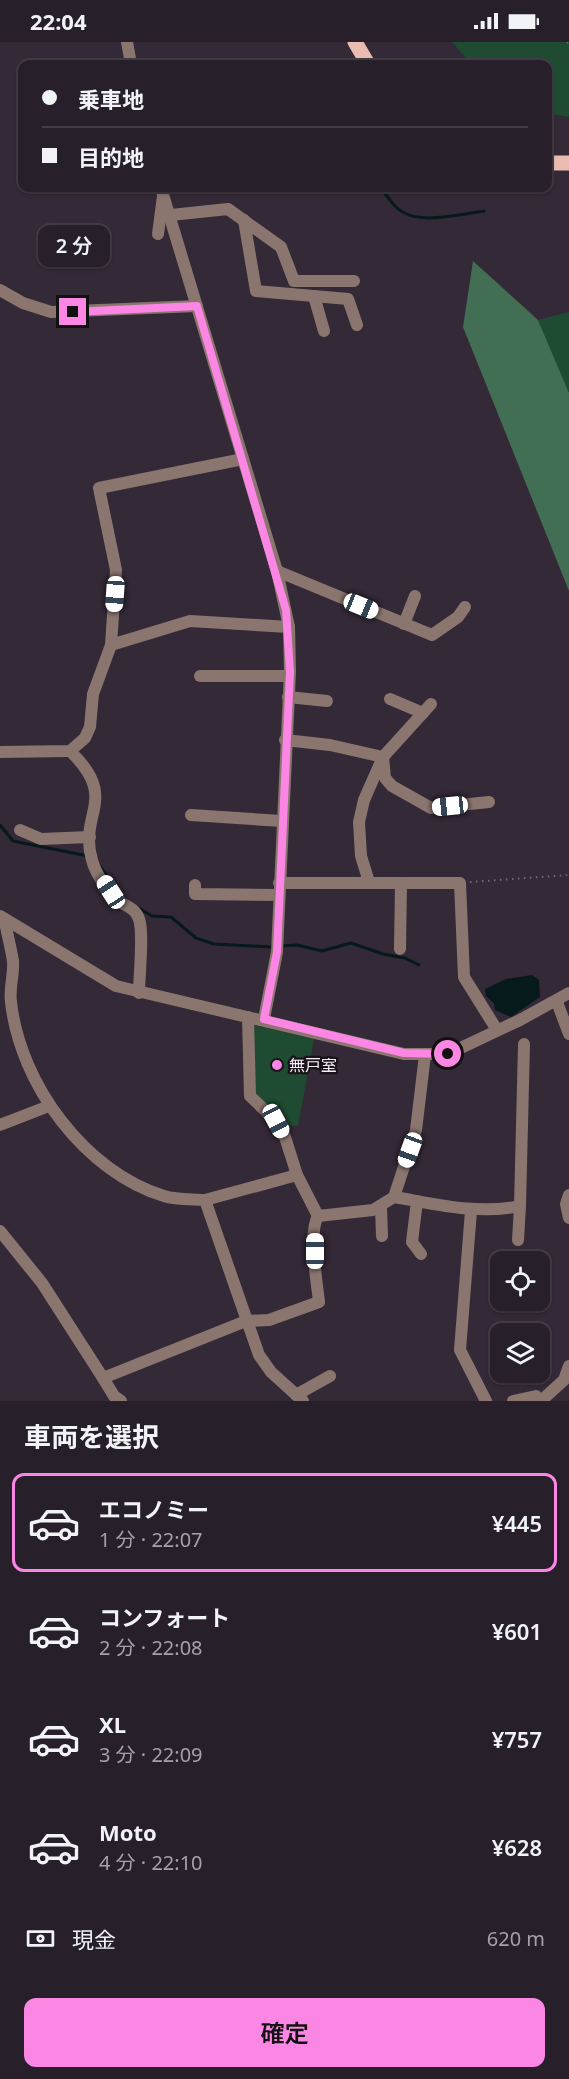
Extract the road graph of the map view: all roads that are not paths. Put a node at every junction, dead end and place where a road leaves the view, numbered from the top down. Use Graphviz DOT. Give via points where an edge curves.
graph roads {
  1 [pos="127,42"];
  2 [pos="355,42"];
  3 [pos="130,60"];
  4 [pos="366,60"];
  5 [pos="552,163"];
  6 [pos="569,163"];
  7 [pos="162,192"];
  8 [pos="162,192"];
  9 [pos="171,215"];
  10 [pos="244,220"];
  11 [pos="158,234"];
  12 [pos="354,281"];
  13 [pos="0,290"];
  14 [pos="314,296"];
  15 [pos="197,306"];
  16 [pos="357,325"];
  17 [pos="324,331"];
  18 [pos="243,459"];
  19 [pos="277,571"];
  20 [pos="415,596"];
  21 [pos="465,608"];
  22 [pos="404,624"];
  23 [pos="289,627"];
  24 [pos="111,645"];
  25 [pos="200,676"];
  26 [pos="289,676"];
  27 [pos="288,696"];
  28 [pos="390,699"];
  29 [pos="327,701"];
  30 [pos="285,740"];
  31 [pos="70,751"];
  32 [pos="0,752"];
  33 [pos="383,757"];
  34 [pos="489,802"];
  35 [pos="191,815"];
  36 [pos="281,821"];
  37 [pos="20,830"];
  38 [pos="90,843"];
  39 [pos="369,882"];
  40 [pos="401,883"];
  41 [pos="195,885"];
  42 [pos="278,890"];
  43 [pos="2,919"];
  44 [pos="400,949"];
  45 [pos="139,993"];
  46 [pos="569,993"];
  47 [pos="557,1002"];
  48 [pos="248,1017"];
  49 [pos="264,1019"];
  50 [pos="497,1030"];
  51 [pos="569,1034"];
  52 [pos="524,1044"];
  53 [pos="425,1055"];
  54 [pos="49,1106"];
  55 [pos="0,1125"];
  56 [pos="297,1175"];
  57 [pos="569,1195"];
  58 [pos="394,1197"];
  59 [pos="205,1200"];
  60 [pos="417,1201"];
  61 [pos="520,1206"];
  62 [pos="381,1207"];
  63 [pos="471,1211"];
  64 [pos="318,1216"];
  65 [pos="569,1218"];
  66 [pos="0,1231"];
  67 [pos="382,1236"];
  68 [pos="518,1240"];
  69 [pos="421,1254"];
  70 [pos="246,1321"];
  71 [pos="569,1366"];
  72 [pos="330,1376"];
  73 [pos="103,1378"];
  74 [pos="300,1398"];
  75 [pos="116,1399"];
  76 [pos="486,1401"];
  77 [pos="513,1401"];
  78 [pos="541,1401"];
  1 -- 3 [label="street"];
  2 -- 4 [label="main road"];
  5 -- 6 [label="main road"];
  7 -- 9 [label="street"];
  8 -- 11 [label="street"];
  9 -- 10 [label="street" via="228,209"];
  9 -- 15 [label="street"];
  10 -- 12 [label="street" via="281,247 294,281"];
  10 -- 14 [label="street" via="256,291"];
  13 -- 15 [label="street" via="51,312"];
  14 -- 16 [label="street" via="348,299"];
  14 -- 17 [label="street"];
  15 -- 18 [label="street"];
  18 -- 19 [label="street"];
  18 -- 24 [label="street" via="99,488 116,570"];
  19 -- 22 [label="street"];
  19 -- 23 [label="street"];
  20 -- 22 [label="street"];
  21 -- 22 [label="street" via="432,635"];
  23 -- 24 [label="street" via="190,621"];
  23 -- 26 [label="street"];
  24 -- 31 [label="street" via="93,694 90,727 85,738"];
  25 -- 26 [label="street"];
  26 -- 27 [label="street"];
  27 -- 29 [label="street"];
  27 -- 30 [label="street"];
  28 -- 33 [label="street" via="427,709"];
  30 -- 33 [label="street"];
  30 -- 36 [label="street"];
  31 -- 32 [label="street"];
  31 -- 38 [label="street" via="86,766 95,783"];
  33 -- 34 [label="street" via="385,778 392,786 431,808"];
  33 -- 39 [label="street" via="359,822 361,856"];
  35 -- 36 [label="street"];
  36 -- 42 [label="street"];
  37 -- 38 [label="street" via="41,839"];
  38 -- 45 [label="street" via="92,862 111,892 140,920"];
  39 -- 40 [label="street"];
  39 -- 42 [label="street"];
  40 -- 44 [label="street"];
  40 -- 50 [label="street" via="460,883 464,977"];
  41 -- 42 [label="street" via="195,894"];
  42 -- 49 [label="street" via="277,947"];
  43 -- 45 [label="street" via="116,986"];
  43 -- 54 [label="street" via="13,963 11,1002 29,1066"];
  45 -- 48 [label="street"];
  46 -- 47 [label="street"];
  47 -- 50 [label="street"];
  47 -- 51 [label="street"];
  48 -- 49 [label="street"];
  48 -- 56 [label="street" via="250,1096 276,1121"];
  49 -- 53 [label="street"];
  50 -- 53 [label="street" via="448,1054"];
  52 -- 61 [label="street"];
  53 -- 58 [label="street" via="416,1130"];
  54 -- 55 [label="street"];
  54 -- 59 [label="street" via="110,1168 141,1188 167,1197"];
  56 -- 59 [label="street"];
  56 -- 64 [label="street"];
  57 -- 65 [label="street"];
  58 -- 60 [label="street"];
  58 -- 62 [label="street"];
  59 -- 70 [label="street"];
  60 -- 63 [label="street"];
  60 -- 69 [label="street" via="412,1242"];
  61 -- 63 [label="street"];
  61 -- 68 [label="street"];
  62 -- 64 [label="street"];
  62 -- 67 [label="street"];
  63 -- 76 [label="street" via="460,1350"];
  64 -- 70 [label="street" via="315,1251 319,1302 269,1320"];
  66 -- 73 [label="street" via="42,1282"];
  70 -- 73 [label="street"];
  70 -- 74 [label="street" via="259,1355 271,1372"];
  71 -- 78 [label="street" via="564,1380"];
  72 -- 74 [label="street"];
  73 -- 75 [label="street"];
  77 -- 78 [label="street" via="536,1396"];
}
